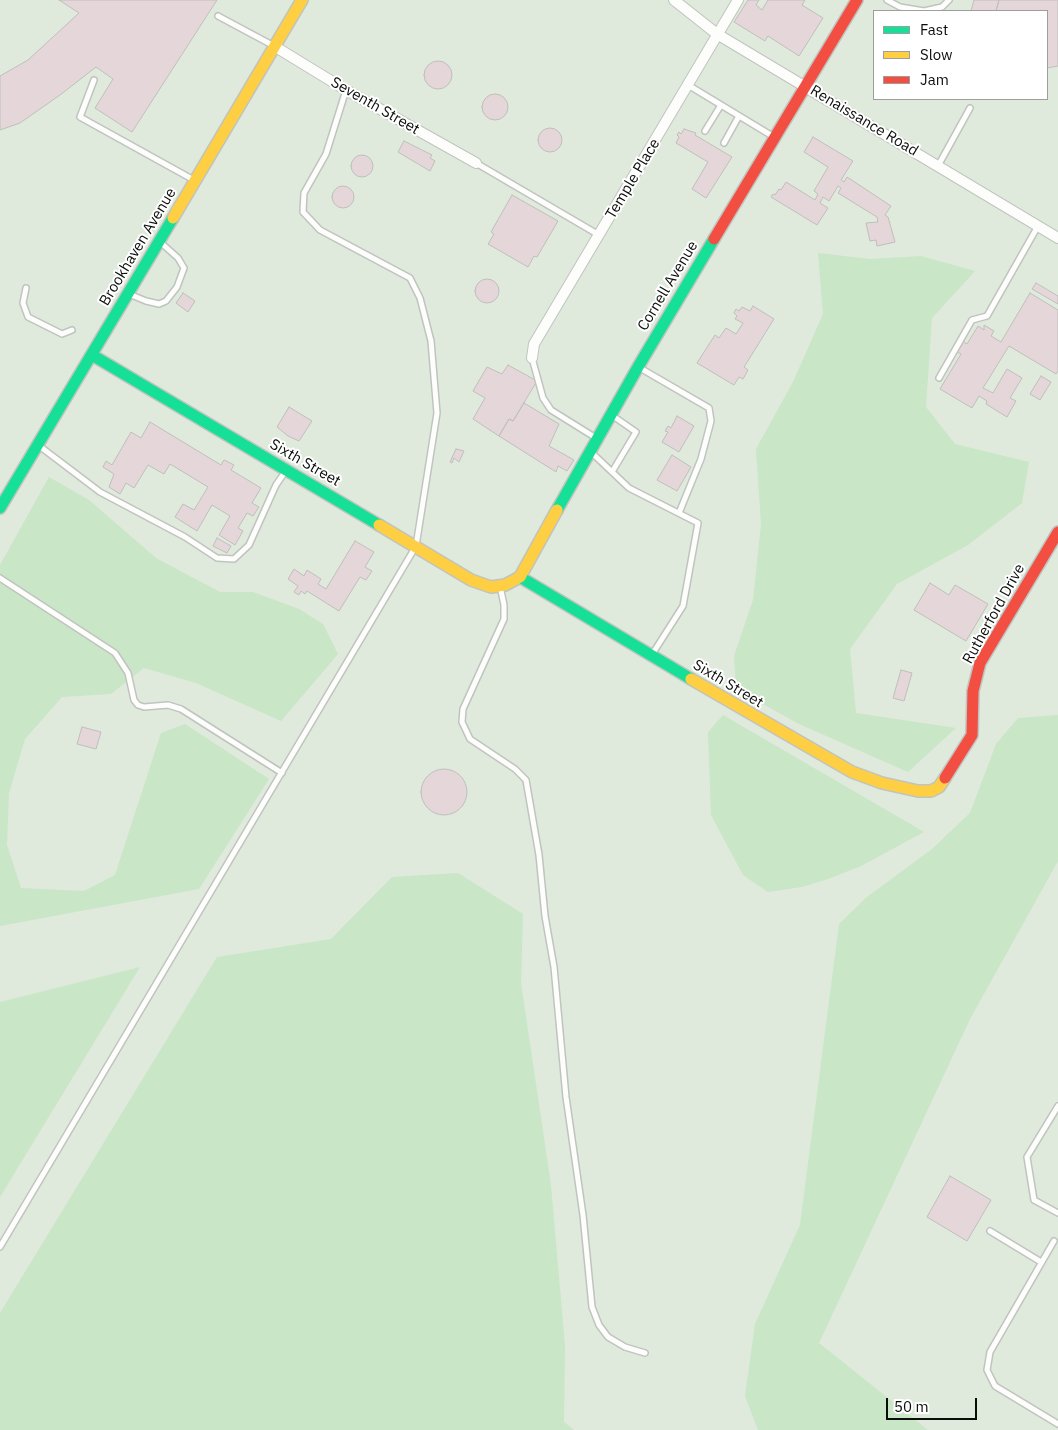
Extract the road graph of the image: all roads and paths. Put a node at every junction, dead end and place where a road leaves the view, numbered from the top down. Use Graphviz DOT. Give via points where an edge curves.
graph roads {
  1 [pos="302,0"];
  2 [pos="674,0"];
  3 [pos="738,0"];
  4 [pos="857,0"];
  5 [pos="886,0"];
  6 [pos="948,0"];
  7 [pos="918,10"];
  8 [pos="928,10"];
  9 [pos="218,16"];
  10 [pos="717,34"];
  11 [pos="274,46"];
  12 [pos="94,80"];
  13 [pos="688,85"];
  14 [pos="804,86"];
  15 [pos="346,90"];
  16 [pos="721,105"];
  17 [pos="970,108"];
  18 [pos="739,116"];
  19 [pos="704,131"];
  20 [pos="775,137"];
  21 [pos="724,143"];
  22 [pos="476,163"];
  23 [pos="938,166"];
  24 [pos="195,181"];
  25 [pos="1038,226"];
  26 [pos="600,235"];
  27 [pos="1058,238"];
  28 [pos="159,241"];
  29 [pos="26,288"];
  30 [pos="128,294"];
  31 [pos="72,330"];
  32 [pos="92,355"];
  33 [pos="532,358"];
  34 [pos="638,366"];
  35 [pos="939,378"];
  36 [pos="610,414"];
  37 [pos="596,438"];
  38 [pos="38,445"];
  39 [pos="589,450"];
  40 [pos="287,470"];
  41 [pos="612,472"];
  42 [pos="0,508"];
  43 [pos="678,513"];
  44 [pos="1058,532"];
  45 [pos="416,546"];
  46 [pos="520,577"];
  47 [pos="0,578"];
  48 [pos="503,586"];
  49 [pos="652,655"];
  50 [pos="282,773"];
  51 [pos="931,791"];
  52 [pos="1058,1106"];
  53 [pos="1058,1213"];
  54 [pos="990,1231"];
  55 [pos="1054,1241"];
  56 [pos="0,1247"];
  57 [pos="1041,1262"];
  58 [pos="645,1353"];
  59 [pos="1058,1424"];
  1 -- 11 [label="street, Brookhaven Avenue"];
  2 -- 10 [label="street, Renaissance Road"];
  3 -- 10 [label="street, Temple Place"];
  4 -- 14 [label="street, Cornell Avenue"];
  5 -- 7 [label="lane" via="900,7"];
  6 -- 8 [label="lane" via="942,7"];
  9 -- 11 [label="lane"];
  10 -- 13 [label="street, Temple Place"];
  10 -- 14 [label="street, Renaissance Road"];
  11 -- 15 [label="street, Seventh Street"];
  11 -- 24 [label="street, Brookhaven Avenue"];
  12 -- 24 [label="lane" via="80,117"];
  13 -- 16 [label="lane"];
  13 -- 26 [label="street, Temple Place"];
  14 -- 20 [label="street, Cornell Avenue"];
  14 -- 23 [label="street, Renaissance Road"];
  15 -- 22 [label="street, Seventh Street"];
  15 -- 45 [label="lane" via="326,154 304,192 304,212 320,230 410,278 420,298 431,342 437,413"];
  16 -- 18 [label="lane"];
  16 -- 19 [label="lane"];
  17 -- 23 [label="lane"];
  18 -- 20 [label="lane"];
  18 -- 21 [label="lane"];
  20 -- 34 [label="street, Cornell Avenue"];
  22 -- 26 [label="lane"];
  23 -- 25 [label="street, Renaissance Road"];
  24 -- 28 [label="street, Brookhaven Avenue"];
  25 -- 27 [label="street, Renaissance Road"];
  25 -- 35 [label="lane" via="986,316 972,320"];
  26 -- 33 [label="street, Temple Place" via="534,344"];
  28 -- 30 [label="street, Brookhaven Avenue"];
  28 -- 30 [label="lane" via="184,268 177,287 166,301 159,304"];
  29 -- 31 [label="lane" via="23,303 28,316 62,334"];
  30 -- 32 [label="street, Brookhaven Avenue"];
  32 -- 38 [label="street, Brookhaven Avenue"];
  32 -- 40 [label="street, Sixth Street"];
  33 -- 37 [label="lane" via="543,398 551,410"];
  34 -- 36 [label="street, Cornell Avenue"];
  34 -- 43 [label="lane" via="709,408 711,421 701,460"];
  36 -- 37 [label="street, Cornell Avenue"];
  36 -- 41 [label="lane" via="636,432"];
  37 -- 39 [label="street, Cornell Avenue"];
  38 -- 40 [label="lane" via="100,492 185,537 217,558 234,560 249,545 276,485"];
  38 -- 42 [label="street, Brookhaven Avenue"];
  39 -- 41 [label="lane"];
  39 -- 46 [label="street, Cornell Avenue"];
  40 -- 45 [label="street, Sixth Street"];
  41 -- 43 [label="lane" via="629,488"];
  43 -- 49 [label="lane" via="698,523 686,595 683,606"];
  44 -- 51 [label="street, Rutherford Drive" via="980,663 973,690 972,734 940,787"];
  45 -- 48 [label="street, Sixth Street" via="471,580 491,587"];
  45 -- 50 [label="lane"];
  46 -- 48 [label="street"];
  46 -- 49 [label="street, Sixth Street"];
  47 -- 50 [label="lane" via="114,653 128,673 138,705 168,705 181,709"];
  48 -- 58 [label="lane" via="504,619 463,708 462,722 470,739 526,780 554,967 566,1097 592,1307 608,1337"];
  49 -- 51 [label="street, Sixth Street" via="852,772 898,787"];
  50 -- 56 [label="lane"];
  52 -- 53 [label="lane" via="1028,1156 1034,1200"];
  54 -- 57 [label="lane"];
  55 -- 57 [label="lane"];
  57 -- 59 [label="lane" via="990,1352 987,1370 995,1386"];
}
